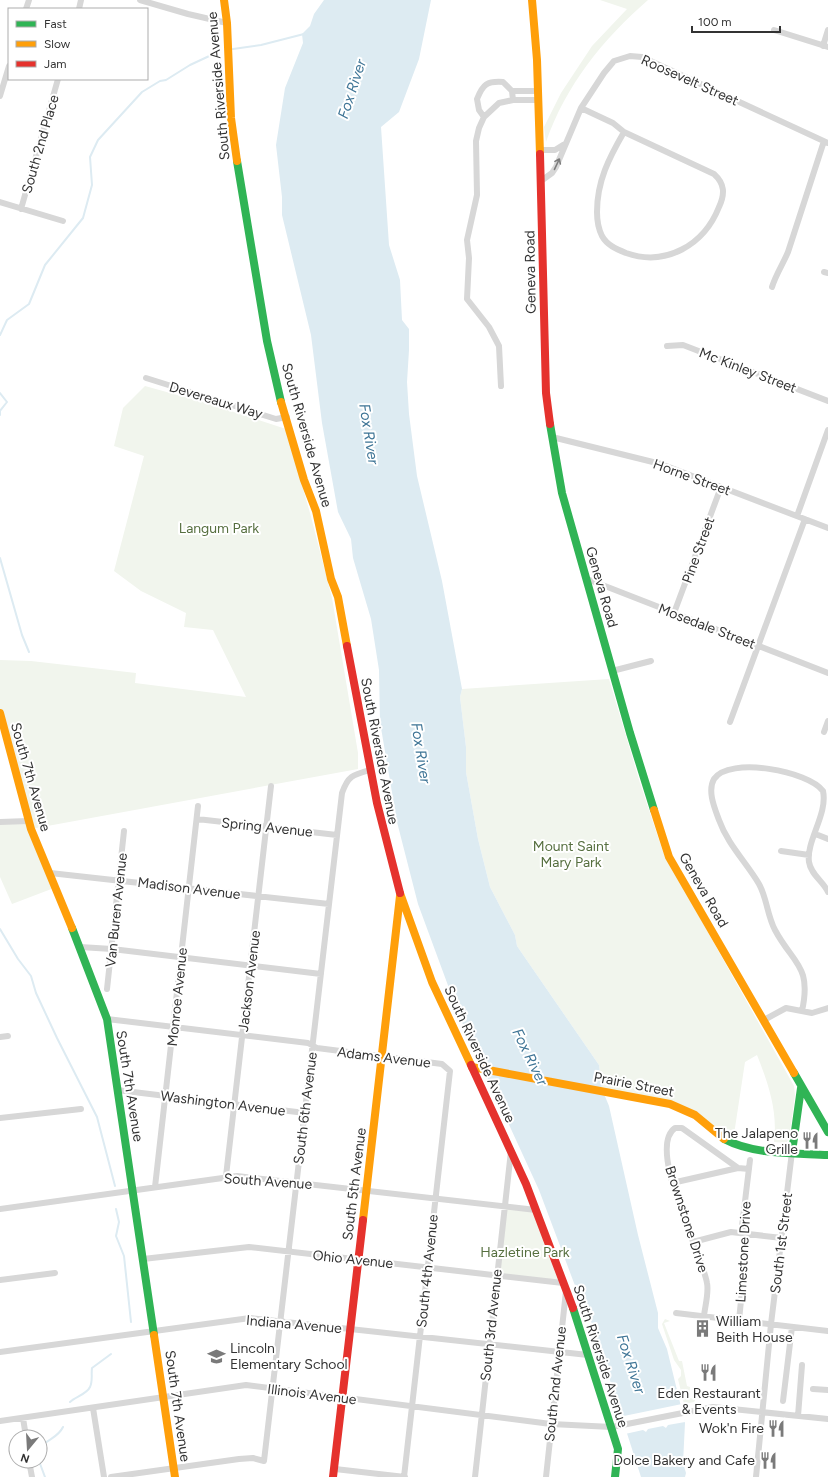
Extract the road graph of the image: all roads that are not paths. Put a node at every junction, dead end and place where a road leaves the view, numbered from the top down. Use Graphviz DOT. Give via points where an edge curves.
graph roads {
  1 [pos="140,0"];
  2 [pos="224,0"];
  3 [pos="532,0"];
  4 [pos="227,23"];
  5 [pos="774,30"];
  6 [pos="828,30"];
  7 [pos="826,47"];
  8 [pos="8,69"];
  9 [pos="58,80"];
  10 [pos="537,91"];
  11 [pos="512,92"];
  12 [pos="0,96"];
  13 [pos="513,100"];
  14 [pos="536,100"];
  15 [pos="581,108"];
  16 [pos="484,117"];
  17 [pos="624,132"];
  18 [pos="566,142"];
  19 [pos="826,142"];
  20 [pos="540,150"];
  21 [pos="541,181"];
  22 [pos="0,202"];
  23 [pos="21,209"];
  24 [pos="63,221"];
  25 [pos="772,287"];
  26 [pos="667,346"];
  27 [pos="146,378"];
  28 [pos="500,386"];
  29 [pos="828,402"];
  30 [pos="287,417"];
  31 [pos="828,430"];
  32 [pos="552,437"];
  33 [pos="721,487"];
  34 [pos="797,516"];
  35 [pos="805,519"];
  36 [pos="828,528"];
  37 [pos="587,579"];
  38 [pos="674,613"];
  39 [pos="758,645"];
  40 [pos="651,661"];
  41 [pos="612,671"];
  42 [pos="828,672"];
  43 [pos="0,713"];
  44 [pos="828,721"];
  45 [pos="730,722"];
  46 [pos="824,732"];
  47 [pos="370,770"];
  48 [pos="272,786"];
  49 [pos="198,806"];
  50 [pos="196,819"];
  51 [pos="28,821"];
  52 [pos="0,822"];
  53 [pos="267,827"];
  54 [pos="124,831"];
  55 [pos="337,835"];
  56 [pos="818,835"];
  57 [pos="828,839"];
  58 [pos="781,852"];
  59 [pos="809,855"];
  60 [pos="50,873"];
  61 [pos="119,880"];
  62 [pos="189,888"];
  63 [pos="828,892"];
  64 [pos="401,893"];
  65 [pos="259,896"];
  66 [pos="329,904"];
  67 [pos="80,947"];
  68 [pos="112,949"];
  69 [pos="181,957"];
  70 [pos="250,966"];
  71 [pos="321,974"];
  72 [pos="106,989"];
  73 [pos="828,1008"];
  74 [pos="802,1011"];
  75 [pos="107,1020"];
  76 [pos="764,1020"];
  77 [pos="174,1027"];
  78 [pos="242,1035"];
  79 [pos="8,1036"];
  80 [pos="0,1037"];
  81 [pos="312,1046"];
  82 [pos="382,1056"];
  83 [pos="447,1066"];
  84 [pos="472,1067"];
  85 [pos="802,1088"];
  86 [pos="117,1090"];
  87 [pos="166,1096"];
  88 [pos="235,1104"];
  89 [pos="81,1109"];
  90 [pos="305,1113"];
  91 [pos="0,1118"];
  92 [pos="828,1132"];
  93 [pos="511,1150"];
  94 [pos="792,1152"];
  95 [pos="828,1155"];
  96 [pos="750,1160"];
  97 [pos="738,1168"];
  98 [pos="749,1169"];
  99 [pos="226,1176"];
  100 [pos="296,1182"];
  101 [pos="672,1183"];
  102 [pos="155,1187"];
  103 [pos="366,1190"];
  104 [pos="132,1191"];
  105 [pos="435,1198"];
  106 [pos="504,1206"];
  107 [pos="0,1209"];
  108 [pos="536,1210"];
  109 [pos="743,1234"];
  110 [pos="782,1238"];
  111 [pos="693,1242"];
  112 [pos="288,1251"];
  113 [pos="143,1259"];
  114 [pos="358,1259"];
  115 [pos="427,1267"];
  116 [pos="56,1273"];
  117 [pos="496,1275"];
  118 [pos="0,1280"];
  119 [pos="565,1287"];
  120 [pos="676,1313"];
  121 [pos="704,1316"];
  122 [pos="739,1320"];
  123 [pos="280,1321"];
  124 [pos="771,1324"];
  125 [pos="792,1327"];
  126 [pos="350,1329"];
  127 [pos="154,1330"];
  128 [pos="828,1331"];
  129 [pos="420,1337"];
  130 [pos="489,1344"];
  131 [pos="0,1352"];
  132 [pos="558,1352"];
  133 [pos="588,1355"];
  134 [pos="802,1365"];
  135 [pos="813,1389"];
  136 [pos="272,1390"];
  137 [pos="828,1390"];
  138 [pos="342,1397"];
  139 [pos="164,1399"];
  140 [pos="783,1401"];
  141 [pos="411,1407"];
  142 [pos="93,1408"];
  143 [pos="763,1412"];
  144 [pos="482,1415"];
  145 [pos="798,1416"];
  146 [pos="23,1418"];
  147 [pos="828,1419"];
  148 [pos="0,1421"];
  149 [pos="551,1424"];
  150 [pos="612,1427"];
  151 [pos="25,1429"];
  152 [pos="174,1468"];
  153 [pos="334,1473"];
  154 [pos="104,1477"];
  155 [pos="111,1477"];
  156 [pos="175,1477"];
  157 [pos="404,1477"];
  158 [pos="475,1477"];
  159 [pos="546,1477"];
  160 [pos="615,1477"];
  161 [pos="756,1477"];
  1 -- 4 [label="street"];
  2 -- 4 [label="main road, South Riverside Avenue"];
  3 -- 10 [label="main road, Geneva Road"];
  4 -- 30 [label="main road, South Riverside Avenue" via="232,118 240,179 267,341"];
  5 -- 7 [label="street"];
  6 -- 7 [label="street"];
  8 -- 12 [label="street"];
  9 -- 23 [label="street, South 2nd Place"];
  10 -- 11 [label="street"];
  10 -- 14 [label="main road, Geneva Road"];
  11 -- 13 [label="street"];
  11 -- 16 [label="street" via="503,82 491,81 482,88 476,98"];
  13 -- 14 [label="street"];
  13 -- 16 [label="street" via="499,103"];
  14 -- 20 [label="main road, Geneva Road"];
  15 -- 17 [label="street" via="613,123"];
  15 -- 18 [label="street, Roosevelt Street"];
  15 -- 19 [label="street, Roosevelt Street" via="614,61 630,56 642,57"];
  16 -- 28 [label="street" via="476,141 477,195 467,240 467,299 489,327 499,346"];
  17 -- 17 [label="street" via="607,162 598,192 598,226 601,235 616,249 639,256 662,257 681,251 698,238 715,217 723,195 723,186 714,174"];
  18 -- 20 [label="street" via="562,148"];
  21 -- 18 [label="street, Roosevelt Street, one-way" via="556,167"];
  19 -- 25 [label="street" via="788,252"];
  20 -- 21 [label="main road, Geneva Road"];
  21 -- 32 [label="main road, Geneva Road" via="546,393"];
  22 -- 23 [label="street"];
  23 -- 24 [label="street"];
  26 -- 29 [label="street, Mc Kinley Street" via="683,345"];
  27 -- 30 [label="street, Devereaux Way" via="276,419"];
  30 -- 47 [label="main road, South Riverside Avenue" via="304,480 316,511 331,579 338,598"];
  31 -- 34 [label="street"];
  32 -- 33 [label="street, Horne Street" via="661,464"];
  32 -- 37 [label="main road, Geneva Road" via="562,493"];
  33 -- 34 [label="street, Horne Street"];
  33 -- 38 [label="street, Pine Street"];
  34 -- 35 [label="street, Horne Street"];
  35 -- 36 [label="street, Horne Street"];
  35 -- 39 [label="street"];
  37 -- 38 [label="street, Mosedale Street"];
  37 -- 41 [label="main road, Geneva Road"];
  38 -- 39 [label="street, Mosedale Street"];
  39 -- 42 [label="street, Mosedale Street"];
  39 -- 45 [label="street"];
  40 -- 41 [label="street"];
  41 -- 76 [label="main road, Geneva Road" via="669,857"];
  43 -- 51 [label="main road, South 7th Avenue"];
  44 -- 46 [label="street"];
  47 -- 55 [label="street, South 6th Avenue" via="353,774 346,782 342,793"];
  47 -- 64 [label="main road, South Riverside Avenue" via="381,824"];
  48 -- 53 [label="street, Jackson Avenue"];
  49 -- 50 [label="street, Monroe Avenue"];
  50 -- 53 [label="street, Spring Avenue"];
  50 -- 62 [label="street, Monroe Avenue"];
  51 -- 52 [label="street"];
  51 -- 60 [label="main road, South 7th Avenue"];
  53 -- 55 [label="street, Spring Avenue"];
  53 -- 65 [label="street, Jackson Avenue"];
  54 -- 61 [label="street, Van Buren Avenue"];
  55 -- 66 [label="street, South 6th Avenue"];
  56 -- 57 [label="street"];
  56 -- 59 [label="street"];
  56 -- 74 [label="street" via="826,812 826,802 823,790 813,781 776,770 756,768 727,771 714,780 712,797 724,832 760,886 771,923 778,936 799,963 806,994"];
  58 -- 59 [label="street"];
  59 -- 63 [label="street" via="812,872"];
  60 -- 61 [label="street, Madison Avenue"];
  60 -- 67 [label="main road, South 7th Avenue"];
  61 -- 62 [label="street, Madison Avenue"];
  61 -- 68 [label="street, Van Buren Avenue"];
  62 -- 65 [label="street, Madison Avenue"];
  62 -- 69 [label="street, Monroe Avenue"];
  64 -- 82 [label="main road, South 5th Avenue"];
  64 -- 84 [label="main road, South Riverside Avenue" via="434,986"];
  65 -- 66 [label="street, Madison Avenue"];
  65 -- 70 [label="street, Jackson Avenue"];
  66 -- 71 [label="street, South 6th Avenue"];
  67 -- 68 [label="street"];
  67 -- 75 [label="main road, South 7th Avenue"];
  68 -- 69 [label="street"];
  68 -- 72 [label="street, Van Buren Avenue"];
  69 -- 70 [label="street"];
  69 -- 77 [label="street, Monroe Avenue"];
  70 -- 71 [label="street"];
  70 -- 78 [label="street, Jackson Avenue"];
  71 -- 81 [label="street, South 6th Avenue"];
  73 -- 74 [label="street" via="812,1013"];
  74 -- 76 [label="street" via="786,1008"];
  75 -- 77 [label="street, Adams Avenue"];
  75 -- 86 [label="main road, South 7th Avenue"];
  76 -- 85 [label="main road, Geneva Road"];
  77 -- 78 [label="street, Adams Avenue"];
  77 -- 87 [label="street, Monroe Avenue"];
  78 -- 81 [label="street, Adams Avenue" via="308,1043"];
  78 -- 88 [label="street, Jackson Avenue"];
  79 -- 80 [label="street"];
  81 -- 82 [label="street, Adams Avenue"];
  81 -- 90 [label="street, South 6th Avenue"];
  82 -- 83 [label="street, Adams Avenue"];
  82 -- 103 [label="main road, South 5th Avenue"];
  83 -- 105 [label="street, South 4th Avenue" via="450,1072"];
  84 -- 93 [label="main road, South Riverside Avenue"];
  84 -- 94 [label="main road, Prairie Street" via="684,1108 718,1136 730,1142"];
  85 -- 92 [label="main road, Geneva Road"];
  85 -- 94 [label="main road"];
  86 -- 87 [label="street, Washington Avenue"];
  86 -- 104 [label="main road, South 7th Avenue"];
  87 -- 88 [label="street, Washington Avenue"];
  87 -- 102 [label="street, Monroe Avenue"];
  88 -- 90 [label="street, Washington Avenue"];
  88 -- 99 [label="street, Jackson Avenue"];
  89 -- 91 [label="street"];
  90 -- 100 [label="street, South 6th Avenue"];
  93 -- 106 [label="street, South 3rd Avenue"];
  93 -- 108 [label="main road, South Riverside Avenue"];
  94 -- 95 [label="main road, Prairie Street"];
  94 -- 110 [label="street, South 1st Street"];
  96 -- 98 [label="street, Limestone Drive"];
  97 -- 98 [label="street"];
  97 -- 101 [label="street"];
  97 -- 101 [label="street, Brownstone Drive" via="679,1127 671,1131 667,1139 667,1158"];
  98 -- 109 [label="street, Limestone Drive"];
  99 -- 100 [label="street, South Avenue"];
  99 -- 102 [label="street, South Avenue"];
  100 -- 103 [label="street, South Avenue"];
  100 -- 112 [label="street, South 6th Avenue"];
  101 -- 111 [label="street, Brownstone Drive"];
  102 -- 104 [label="street, South Avenue"];
  103 -- 105 [label="street, South Avenue"];
  103 -- 114 [label="main road, South 5th Avenue"];
  104 -- 107 [label="street, South Avenue"];
  104 -- 113 [label="main road, South 7th Avenue"];
  105 -- 106 [label="street, South Avenue"];
  105 -- 115 [label="street, South 4th Avenue"];
  106 -- 108 [label="street, South Avenue"];
  106 -- 117 [label="street, South 3rd Avenue"];
  108 -- 119 [label="main road, South Riverside Avenue"];
  109 -- 110 [label="street"];
  109 -- 111 [label="street" via="724,1233"];
  109 -- 122 [label="street, Limestone Drive" via="745,1267"];
  110 -- 124 [label="street, South 1st Street"];
  111 -- 121 [label="street, Brownstone Drive" via="707,1282"];
  112 -- 113 [label="street, Ohio Avenue" via="249,1247"];
  112 -- 114 [label="street, Ohio Avenue"];
  112 -- 123 [label="street, South 6th Avenue"];
  113 -- 127 [label="main road, South 7th Avenue"];
  114 -- 115 [label="street, Ohio Avenue"];
  114 -- 126 [label="main road, South 5th Avenue"];
  115 -- 117 [label="street, Ohio Avenue"];
  115 -- 129 [label="street, South 4th Avenue"];
  116 -- 118 [label="street"];
  117 -- 119 [label="street, Ohio Avenue"];
  117 -- 130 [label="street, South 3rd Avenue"];
  119 -- 132 [label="street, South 2nd Avenue"];
  119 -- 133 [label="main road, South Riverside Avenue"];
  120 -- 121 [label="street"];
  121 -- 122 [label="street"];
  122 -- 124 [label="street"];
  123 -- 126 [label="street, Indiana Avenue"];
  123 -- 127 [label="street, Indiana Avenue" via="250,1318"];
  123 -- 136 [label="street, South 6th Avenue"];
  124 -- 125 [label="street"];
  124 -- 143 [label="street, South 1st Street"];
  125 -- 128 [label="street"];
  125 -- 140 [label="street"];
  126 -- 129 [label="street, Indiana Avenue"];
  126 -- 138 [label="main road, South 5th Avenue"];
  127 -- 131 [label="street, Indiana Avenue"];
  127 -- 139 [label="main road, South 7th Avenue"];
  129 -- 130 [label="street, Indiana Avenue"];
  129 -- 141 [label="street, South 4th Avenue"];
  130 -- 132 [label="street, Indiana Avenue"];
  130 -- 144 [label="street, South 3rd Avenue"];
  132 -- 133 [label="street, Indiana Avenue"];
  132 -- 149 [label="street, South 2nd Avenue"];
  133 -- 150 [label="main road, South Riverside Avenue"];
  134 -- 145 [label="street"];
  135 -- 137 [label="street"];
  136 -- 138 [label="street, Illinois Avenue"];
  136 -- 139 [label="street, Illinois Avenue" via="246,1386"];
  136 -- 152 [label="street, South 6th Avenue" via="264,1461 246,1458"];
  138 -- 141 [label="street, Illinois Avenue"];
  138 -- 153 [label="main road, South 5th Avenue"];
  139 -- 142 [label="street, Illinois Avenue"];
  139 -- 152 [label="main road, South 7th Avenue"];
  141 -- 144 [label="street, Illinois Avenue"];
  141 -- 157 [label="street, South 4th Avenue"];
  142 -- 146 [label="street, Illinois Avenue"];
  142 -- 154 [label="street"];
  143 -- 145 [label="street, Illinois Avenue"];
  143 -- 150 [label="street, Illinois Avenue" via="713,1407"];
  143 -- 161 [label="street, South 1st Street"];
  144 -- 149 [label="street, Illinois Avenue"];
  144 -- 158 [label="street, South 3rd Avenue"];
  145 -- 147 [label="street, Illinois Avenue"];
  146 -- 148 [label="street, Illinois Avenue"];
  146 -- 151 [label="street"];
  149 -- 150 [label="street, Illinois Avenue"];
  149 -- 159 [label="street, South 2nd Avenue"];
  150 -- 160 [label="main road, South Riverside Avenue" via="618,1448"];
  152 -- 155 [label="street"];
  152 -- 156 [label="main road, South 7th Avenue"];
  153 -- 157 [label="street"];
}
